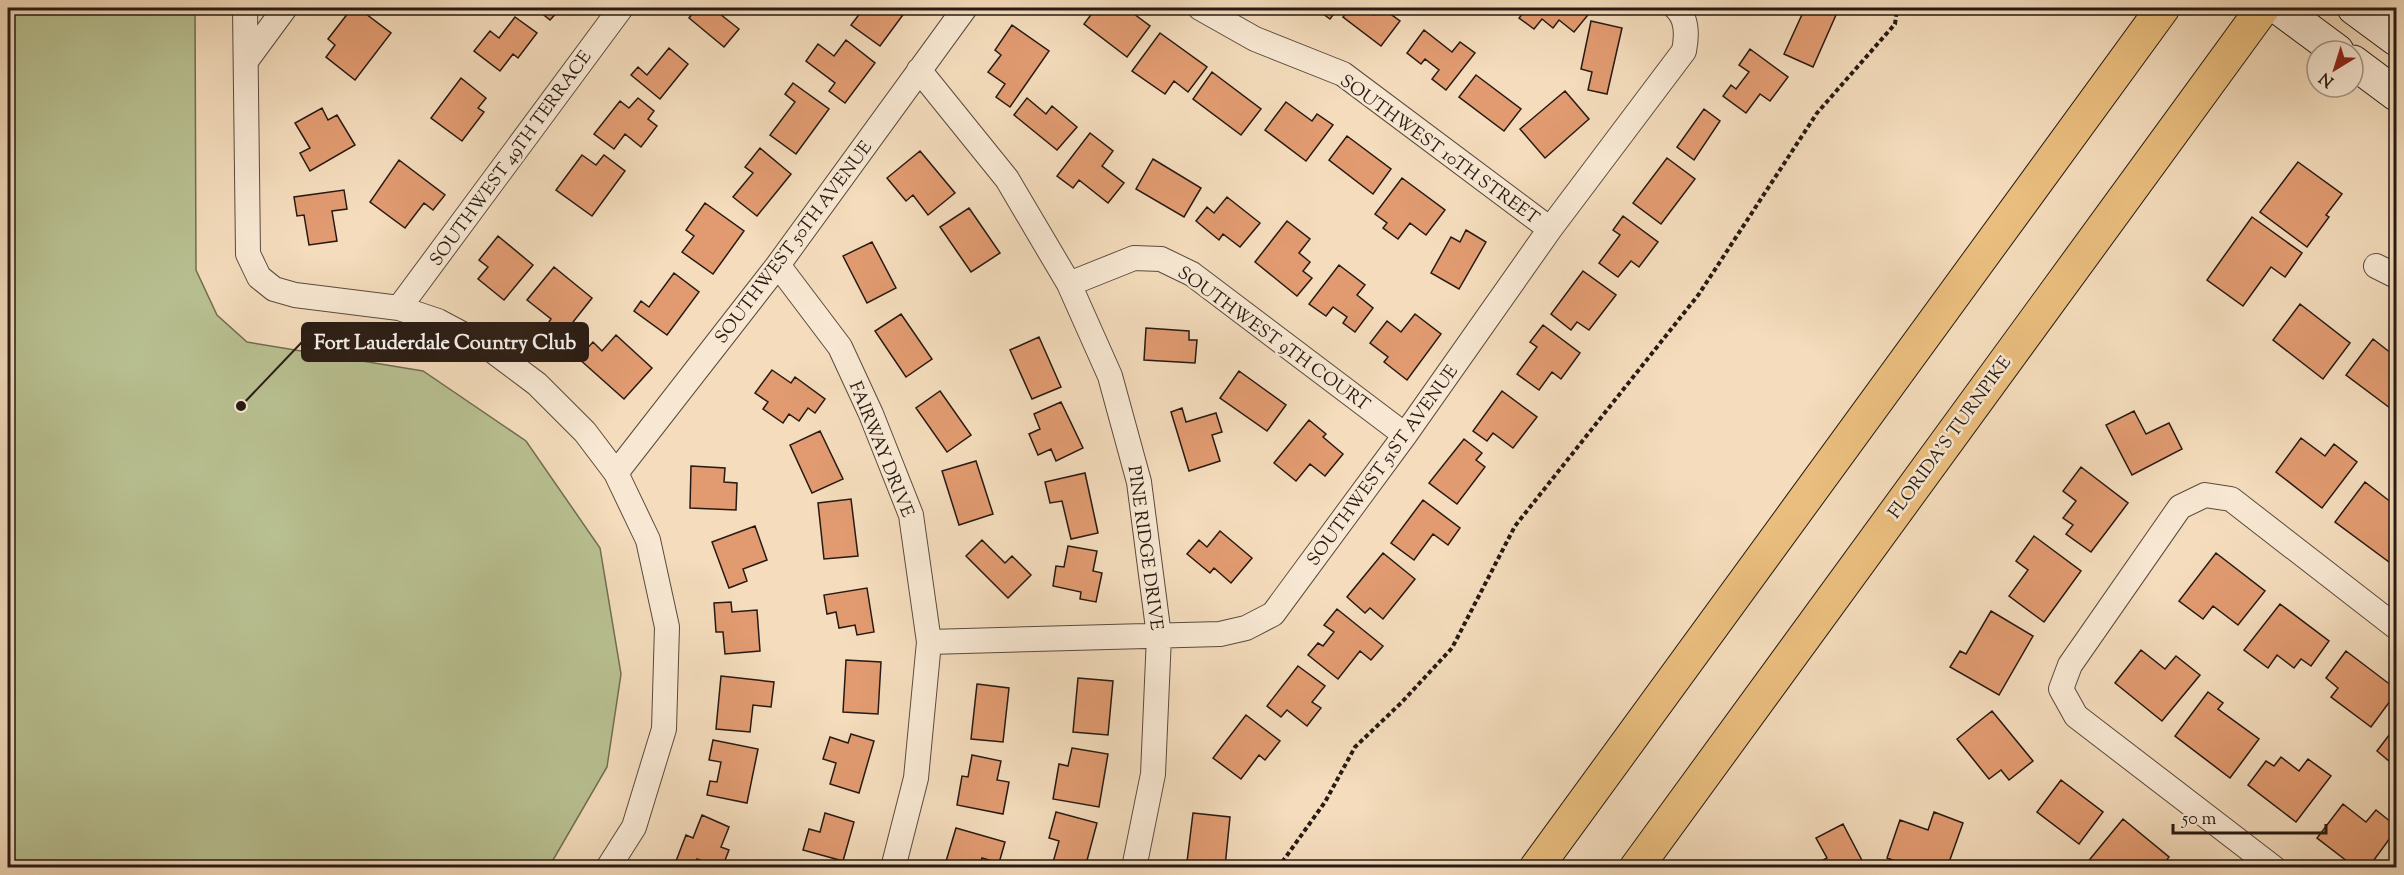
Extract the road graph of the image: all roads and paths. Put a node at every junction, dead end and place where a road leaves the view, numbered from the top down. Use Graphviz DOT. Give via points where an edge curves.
graph roads {
  1 [pos="245,8"];
  2 [pos="285,8"];
  3 [pos="621,8"];
  4 [pos="965,8"];
  5 [pos="1200,8"];
  6 [pos="1676,8"];
  7 [pos="1897,8"];
  8 [pos="2163,8"];
  9 [pos="2263,8"];
  10 [pos="2279,8"];
  11 [pos="2359,11"];
  12 [pos="2321,39"];
  13 [pos="2397,39"];
  14 [pos="246,61"];
  15 [pos="920,70"];
  16 [pos="2365,71"];
  17 [pos="2397,94"];
  18 [pos="1550,229"];
  19 [pos="778,265"];
  20 [pos="1069,284"];
  21 [pos="399,308"];
  22 [pos="1405,435"];
  23 [pos="616,473"];
  24 [pos="2397,627"];
  25 [pos="1159,636"];
  26 [pos="929,642"];
  27 [pos="608,867"];
  28 [pos="893,867"];
  29 [pos="1134,867"];
  30 [pos="1278,867"];
  31 [pos="1536,867"];
  32 [pos="1636,867"];
  33 [pos="2274,867"];
  1 -- 14 [label="street"];
  2 -- 14 [label="street"];
  3 -- 21 [label="street, SOUTHWEST 49TH TERRACE"];
  4 -- 15 [label="street, SOUTHWEST 50TH AVENUE"];
  5 -- 18 [label="street, SOUTHWEST 10TH STREET" via="1255,39 1343,74"];
  6 -- 18 [label="street, SOUTHWEST 51ST AVENUE" via="1687,31 1684,51"];
  7 -- 30 [label="path" via="1895,24 1817,113 1699,294 1515,526 1452,648 1355,747 1325,802"];
  8 -- 31 [label="highway"];
  9 -- 32 [label="highway, FLORIDA'S TURNPIKE"];
  10 -- 12 [label="main road"];
  11 -- 13 [label="main road"];
  14 -- 21 [label="street" via="248,254 259,277 274,289 295,295"];
  15 -- 19 [label="street, SOUTHWEST 50TH AVENUE"];
  15 -- 20 [label="street, PINE RIDGE DRIVE" via="1007,178"];
  16 -- 17 [label="main road"];
  18 -- 22 [label="street, SOUTHWEST 51ST AVENUE"];
  19 -- 23 [label="street, SOUTHWEST 50TH AVENUE"];
  19 -- 26 [label="street, FAIRWAY DRIVE" via="840,347 871,414 911,515"];
  20 -- 22 [label="street, SOUTHWEST 9TH COURT" via="1134,258 1161,259 1192,274"];
  20 -- 25 [label="street, PINE RIDGE DRIVE" via="1110,376 1139,482"];
  21 -- 23 [label="street" via="438,321 489,348 537,384 585,432"];
  22 -- 25 [label="street, SOUTHWEST 51ST AVENUE" via="1273,614 1246,628 1220,634"];
  23 -- 27 [label="street" via="648,540 667,627 664,729 634,827"];
  24 -- 33 [label="street" via="2230,500 2205,495 2180,507 2070,665 2061,689 2076,716"];
  25 -- 26 [label="street, SOUTHWEST 51ST AVENUE"];
  25 -- 29 [label="street, PINE RIDGE DRIVE" via="1153,774"];
  26 -- 28 [label="street, FAIRWAY DRIVE" via="916,778"];
}
